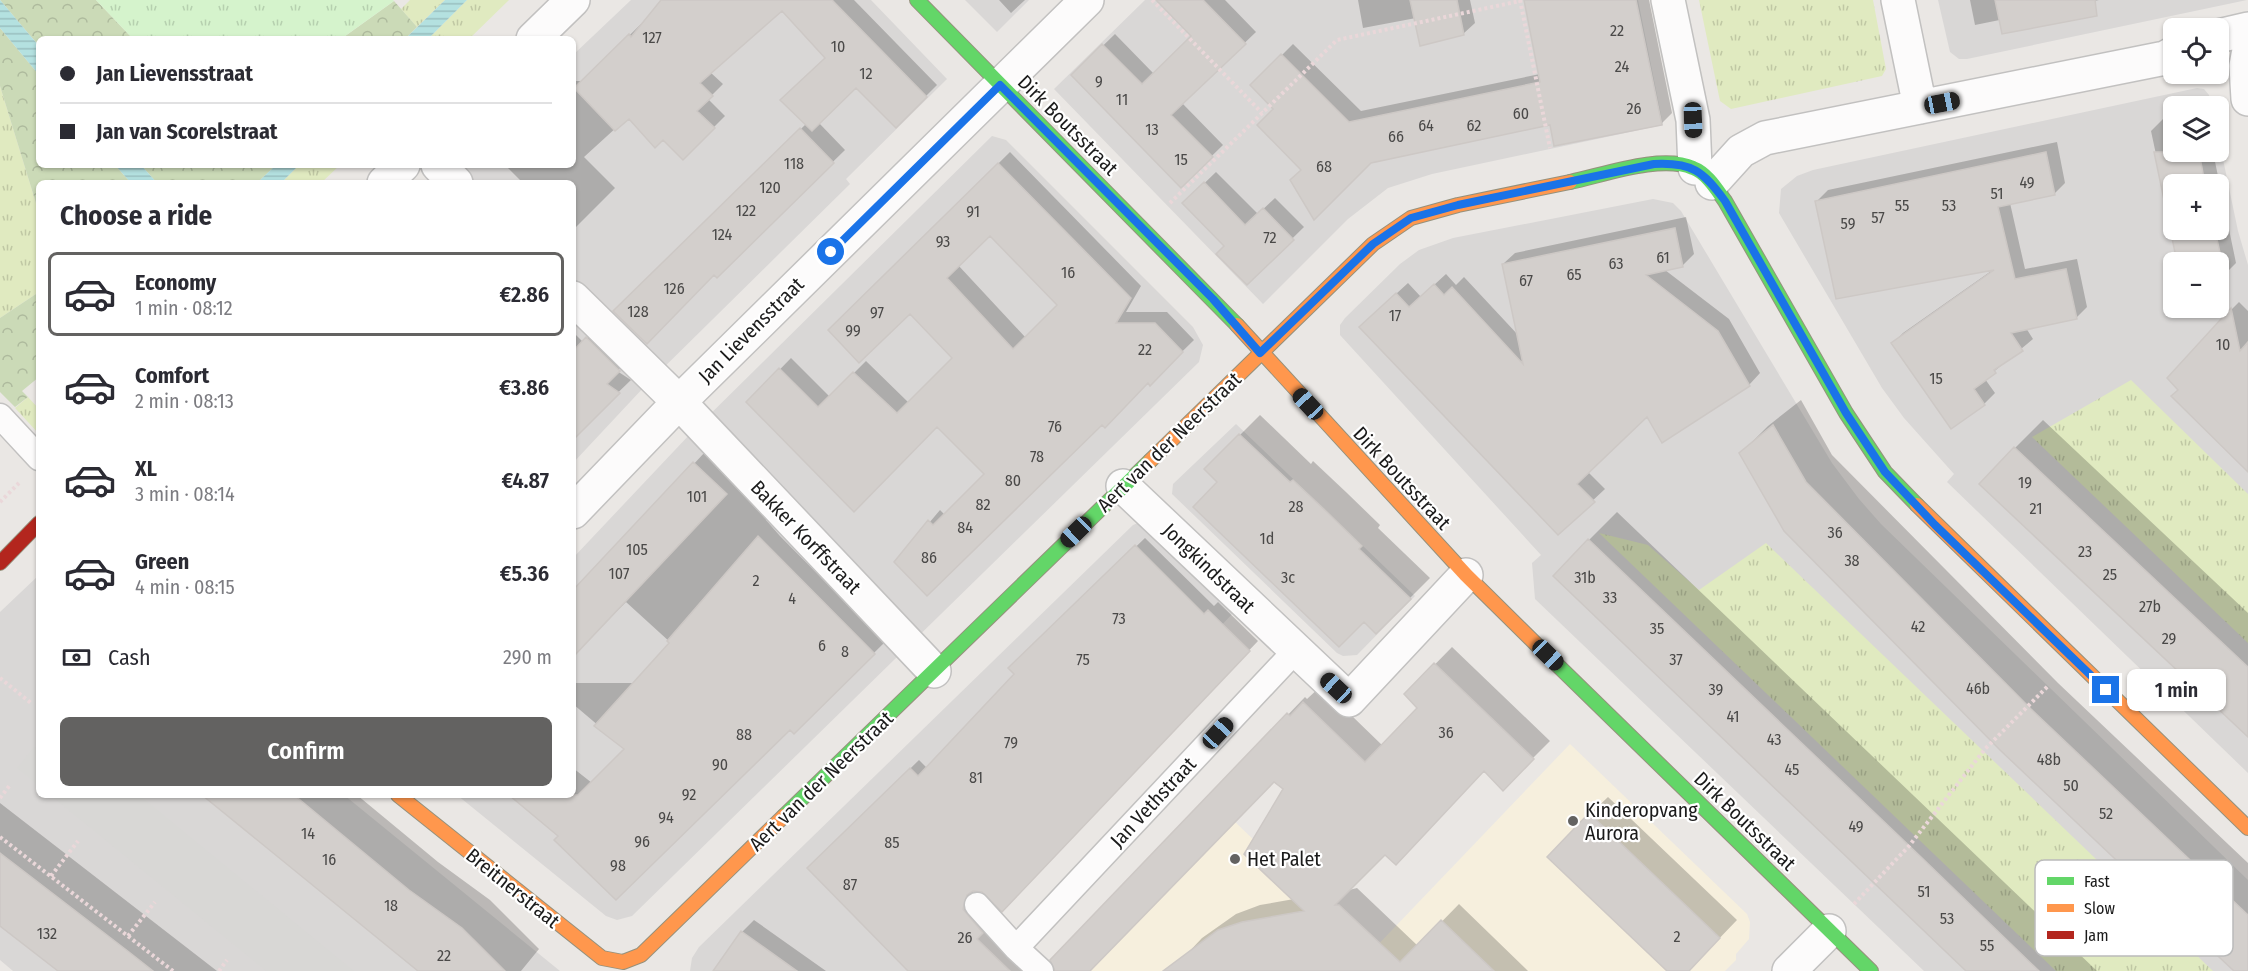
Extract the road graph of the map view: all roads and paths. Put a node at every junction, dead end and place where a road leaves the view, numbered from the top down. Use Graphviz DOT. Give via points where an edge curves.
graph roads {
  1 [pos="573,0"];
  2 [pos="917,0"];
  3 [pos="1087,0"];
  4 [pos="1152,0"];
  5 [pos="1520,0"];
  6 [pos="1668,0"];
  7 [pos="1898,0"];
  8 [pos="2248,30"];
  9 [pos="2229,34"];
  10 [pos="536,36"];
  11 [pos="2248,54"];
  12 [pos="2163,58"];
  13 [pos="1000,85"];
  14 [pos="2248,99"];
  15 [pos="1920,107"];
  16 [pos="1262,112"];
  17 [pos="400,168"];
  18 [pos="441,168"];
  19 [pos="1704,176"];
  20 [pos="387,180"];
  21 [pos="453,180"];
  22 [pos="1558,184"];
  23 [pos="1143,229"];
  24 [pos="576,301"];
  25 [pos="1260,353"];
  26 [pos="679,402"];
  27 [pos="0,416"];
  28 [pos="36,455"];
  29 [pos="21,481"];
  30 [pos="1123,486"];
  31 [pos="0,502"];
  32 [pos="576,509"];
  33 [pos="36,526"];
  34 [pos="0,562"];
  35 [pos="1466,575"];
  36 [pos="1296,650"];
  37 [pos="2074,659"];
  38 [pos="934,671"];
  39 [pos="0,678"];
  40 [pos="32,703"];
  41 [pos="10,785"];
  42 [pos="0,798"];
  43 [pos="402,798"];
  44 [pos="2248,828"];
  45 [pos="0,837"];
  46 [pos="78,841"];
  47 [pos="51,876"];
  48 [pos="155,902"];
  49 [pos="977,905"];
  50 [pos="1829,931"];
  51 [pos="128,936"];
  52 [pos="1016,948"];
  53 [pos="227,960"];
  54 [pos="625,968"];
  55 [pos="173,971"];
  56 [pos="219,971"];
  57 [pos="1041,971"];
  58 [pos="1789,971"];
  59 [pos="1871,971"];
  1 -- 10 [label="street"];
  2 -- 13 [label="street, Dirk Boutsstraat"];
  3 -- 13 [label="street, Jan Lievensstraat"];
  4 -- 16 [label="path"];
  5 -- 16 [label="path" via="1337,40"];
  5 -- 22 [label="path"];
  6 -- 19 [label="street"];
  7 -- 15 [label="street"];
  8 -- 9 [label="street"];
  11 -- 14 [label="street"];
  12 -- 15 [label="street"];
  13 -- 23 [label="street, Dirk Boutsstraat"];
  13 -- 26 [label="street, Jan Lievensstraat"];
  15 -- 19 [label="street" via="1765,138"];
  16 -- 23 [label="path"];
  17 -- 20 [label="street"];
  18 -- 21 [label="street"];
  19 -- 22 [label="street, Aert van der Neerstraat" via="1675,163 1654,164"];
  19 -- 37 [label="street" via="1725,201 1846,413 1885,472"];
  22 -- 25 [label="street, Aert van der Neerstraat" via="1411,218 1373,244"];
  23 -- 25 [label="street, Dirk Boutsstraat"];
  24 -- 26 [label="street, Bakker Korffstraat"];
  25 -- 30 [label="street, Aert van der Neerstraat"];
  25 -- 35 [label="street, Dirk Boutsstraat"];
  26 -- 32 [label="street, Jan Lievensstraat"];
  26 -- 38 [label="street, Bakker Korffstraat"];
  27 -- 28 [label="lane"];
  29 -- 31 [label="path"];
  30 -- 36 [label="street, Jongkindstraat"];
  30 -- 38 [label="street, Aert van der Neerstraat"];
  33 -- 34 [label="street"];
  35 -- 36 [label="street" via="1349,700"];
  35 -- 50 [label="street, Dirk Boutsstraat"];
  36 -- 52 [label="lane, Jan Vethstraat"];
  37 -- 44 [label="street"];
  37 -- 50 [label="path" via="1985,749 1909,846"];
  38 -- 54 [label="street, Aert van der Neerstraat"];
  39 -- 40 [label="path"];
  41 -- 42 [label="path"];
  43 -- 54 [label="street, Breitnerstraat" via="586,946"];
  45 -- 47 [label="path"];
  46 -- 47 [label="path"];
  47 -- 51 [label="path"];
  48 -- 51 [label="path"];
  49 -- 52 [label="lane"];
  50 -- 58 [label="street"];
  50 -- 59 [label="street, Dirk Boutsstraat"];
  51 -- 55 [label="path"];
  52 -- 57 [label="lane"];
  53 -- 56 [label="path"];
}
